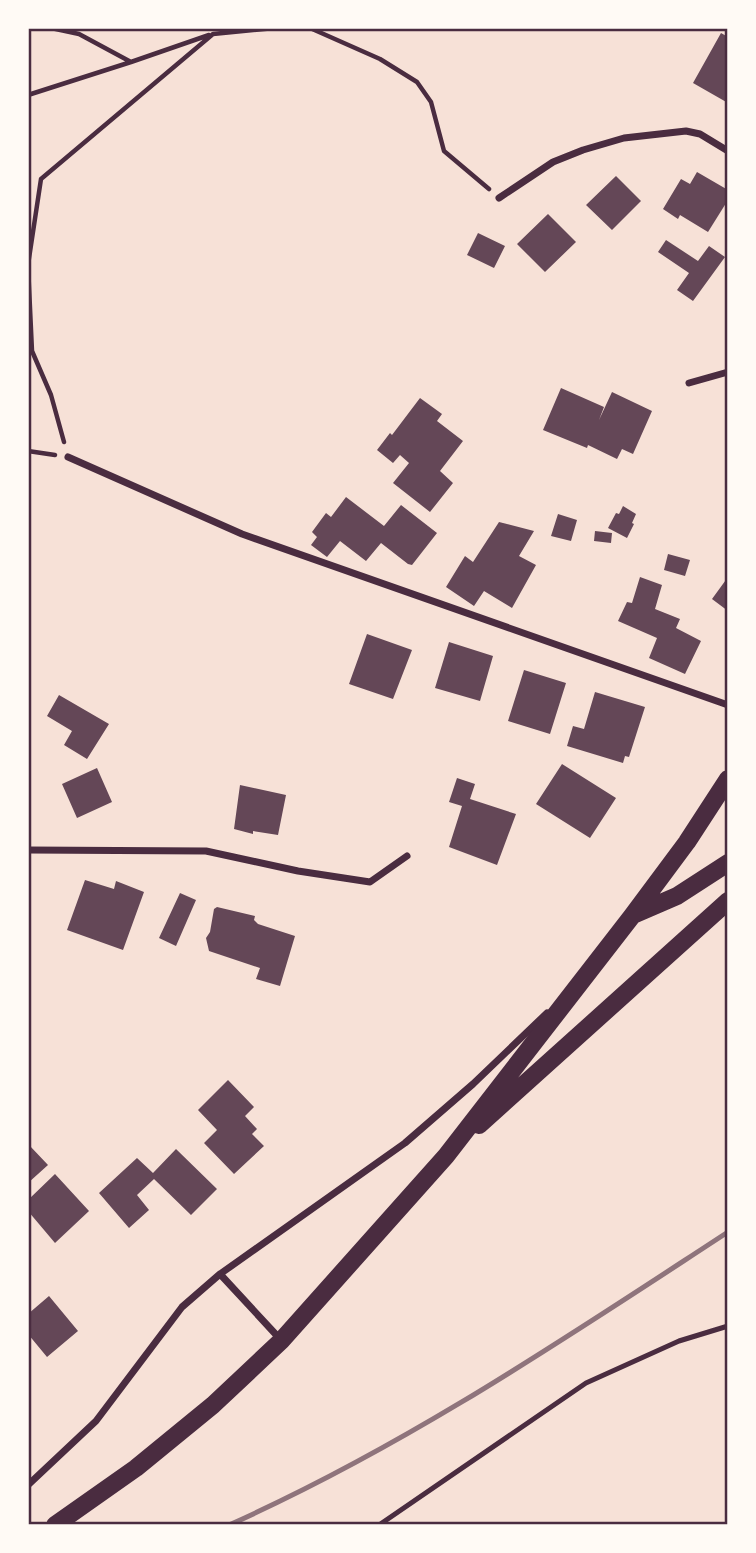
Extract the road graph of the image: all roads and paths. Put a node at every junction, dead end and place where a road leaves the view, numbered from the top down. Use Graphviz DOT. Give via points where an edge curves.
graph roads {
  1 [pos="51,28"];
  2 [pos="275,28"];
  3 [pos="310,28"];
  4 [pos="251,29"];
  5 [pos="213,34"];
  6 [pos="131,62"];
  7 [pos="28,95"];
  8 [pos="728,151"];
  9 [pos="499,198"];
  10 [pos="728,372"];
  11 [pos="688,383"];
  12 [pos="28,451"];
  13 [pos="68,457"];
  14 [pos="728,705"];
  15 [pos="728,779"];
  16 [pos="28,850"];
  17 [pos="407,856"];
  18 [pos="728,863"];
  19 [pos="728,901"];
  20 [pos="632,916"];
  21 [pos="578,984"];
  22 [pos="446,1156"];
  23 [pos="220,1274"];
  24 [pos="728,1326"];
  25 [pos="281,1340"];
  26 [pos="28,1485"];
  27 [pos="55,1525"];
  28 [pos="379,1525"];
  1 -- 6 [label="path" via="79,34"];
  2 -- 4 [label="path"];
  3 -- 9 [label="path" via="380,59 418,82 431,102 444,151"];
  4 -- 5 [label="path"];
  5 -- 6 [label="path"];
  5 -- 13 [label="path" via="41,179 28,265 32,351 51,395"];
  6 -- 7 [label="path"];
  8 -- 9 [label="street" via="686,131 624,138 553,162"];
  10 -- 11 [label="street"];
  12 -- 13 [label="path"];
  13 -- 14 [label="street" via="242,534"];
  15 -- 20 [label="main road"];
  16 -- 17 [label="street" via="206,851 370,882"];
  18 -- 20 [label="main road" via="677,896"];
  19 -- 22 [label="main road"];
  20 -- 21 [label="main road"];
  21 -- 22 [label="main road"];
  21 -- 23 [label="street" via="405,1143"];
  22 -- 25 [label="main road"];
  23 -- 25 [label="street"];
  23 -- 26 [label="street" via="182,1307 96,1421"];
  24 -- 28 [label="lane" via="680,1341 586,1383"];
  25 -- 27 [label="main road" via="213,1405 136,1468"];
}
